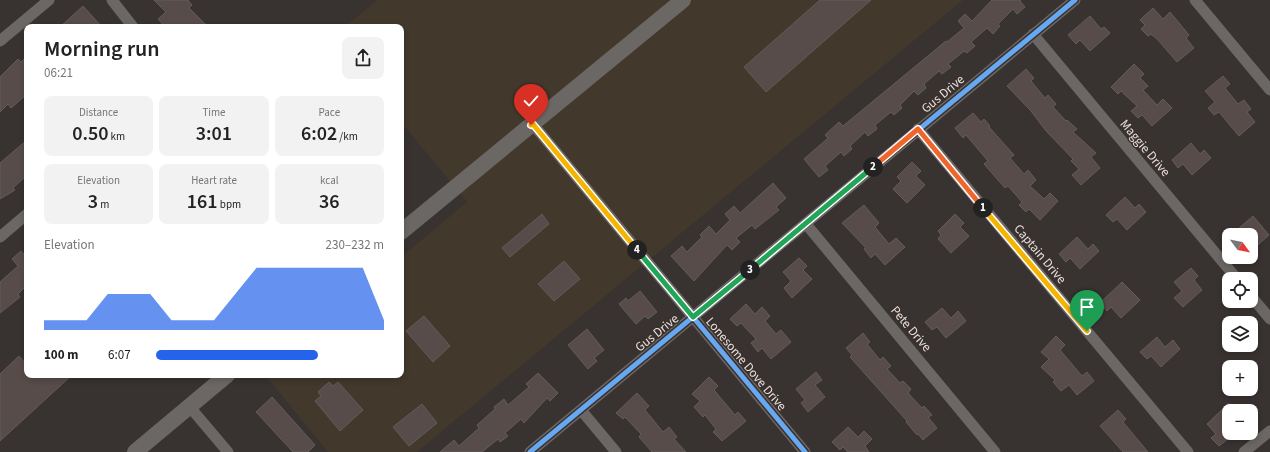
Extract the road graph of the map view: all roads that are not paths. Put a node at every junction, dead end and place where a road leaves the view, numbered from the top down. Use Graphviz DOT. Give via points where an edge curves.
graph roads {
  1 [pos="49,0"];
  2 [pos="112,0"];
  3 [pos="683,0"];
  4 [pos="1074,0"];
  5 [pos="1195,0"];
  6 [pos="131,24"];
  7 [pos="1033,34"];
  8 [pos="0,41"];
  9 [pos="1270,90"];
  10 [pos="532,123"];
  11 [pos="918,129"];
  12 [pos="24,217"];
  13 [pos="806,224"];
  14 [pos="404,230"];
  15 [pos="0,237"];
  16 [pos="1231,272"];
  17 [pos="1258,304"];
  18 [pos="693,317"];
  19 [pos="1270,319"];
  20 [pos="223,378"];
  21 [pos="189,406"];
  22 [pos="581,410"];
  23 [pos="1270,431"];
  24 [pos="135,452"];
  25 [pos="228,452"];
  26 [pos="530,452"];
  27 [pos="616,452"];
  28 [pos="805,452"];
  29 [pos="994,452"];
  30 [pos="1188,452"];
  31 [pos="1244,452"];
  1 -- 8 [label="street"];
  2 -- 6 [label="street"];
  3 -- 10 [label="main road"];
  4 -- 7 [label="street, Gus Drive"];
  5 -- 9 [label="street"];
  7 -- 11 [label="street, Gus Drive"];
  7 -- 16 [label="street, Maggie Drive"];
  10 -- 14 [label="main road"];
  10 -- 18 [label="street, Lonesome Dove Drive"];
  11 -- 13 [label="street, Gus Drive"];
  11 -- 30 [label="street, Captain Drive"];
  12 -- 15 [label="street"];
  13 -- 18 [label="street, Gus Drive"];
  13 -- 29 [label="street, Pete Drive"];
  17 -- 19 [label="street"];
  18 -- 22 [label="street, Gus Drive"];
  18 -- 28 [label="street, Lonesome Dove Drive"];
  20 -- 21 [label="main road"];
  21 -- 24 [label="main road"];
  21 -- 25 [label="street"];
  22 -- 26 [label="street, Gus Drive"];
  22 -- 27 [label="street"];
  23 -- 31 [label="street"];
}
